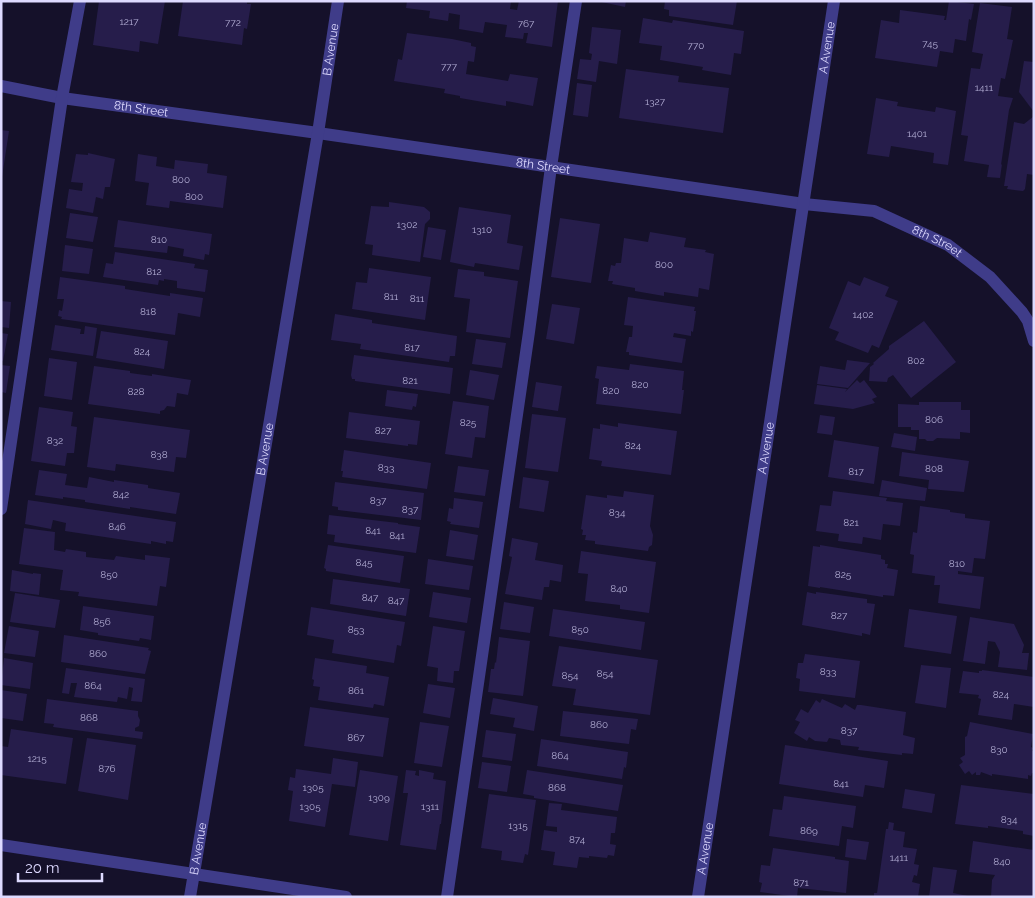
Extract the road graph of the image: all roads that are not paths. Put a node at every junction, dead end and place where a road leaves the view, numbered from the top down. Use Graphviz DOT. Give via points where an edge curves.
graph roads {
  1 [pos="80,1"];
  2 [pos="338,1"];
  3 [pos="576,1"];
  4 [pos="834,1"];
  5 [pos="1,86"];
  6 [pos="62,98"];
  7 [pos="318,133"];
  8 [pos="550,167"];
  9 [pos="804,204"];
  10 [pos="1034,341"];
  11 [pos="1,509"];
  12 [pos="1,845"];
  13 [pos="194,874"];
  14 [pos="190,897"];
  15 [pos="346,897"];
  16 [pos="447,897"];
  17 [pos="698,897"];
  1 -- 6 [label="street"];
  2 -- 7 [label="street, B Avenue"];
  3 -- 8 [label="street"];
  4 -- 9 [label="street, A Avenue"];
  5 -- 6 [label="street, 8th Street"];
  6 -- 7 [label="street, 8th Street"];
  6 -- 11 [label="street"];
  7 -- 8 [label="street, 8th Street"];
  7 -- 13 [label="street, B Avenue"];
  8 -- 9 [label="street, 8th Street"];
  8 -- 16 [label="street"];
  9 -- 10 [label="street, 8th Street" via="874,211 948,245 990,277 1022,312"];
  9 -- 17 [label="street, A Avenue"];
  12 -- 13 [label="street"];
  13 -- 14 [label="street, B Avenue"];
  13 -- 15 [label="street"];
}
